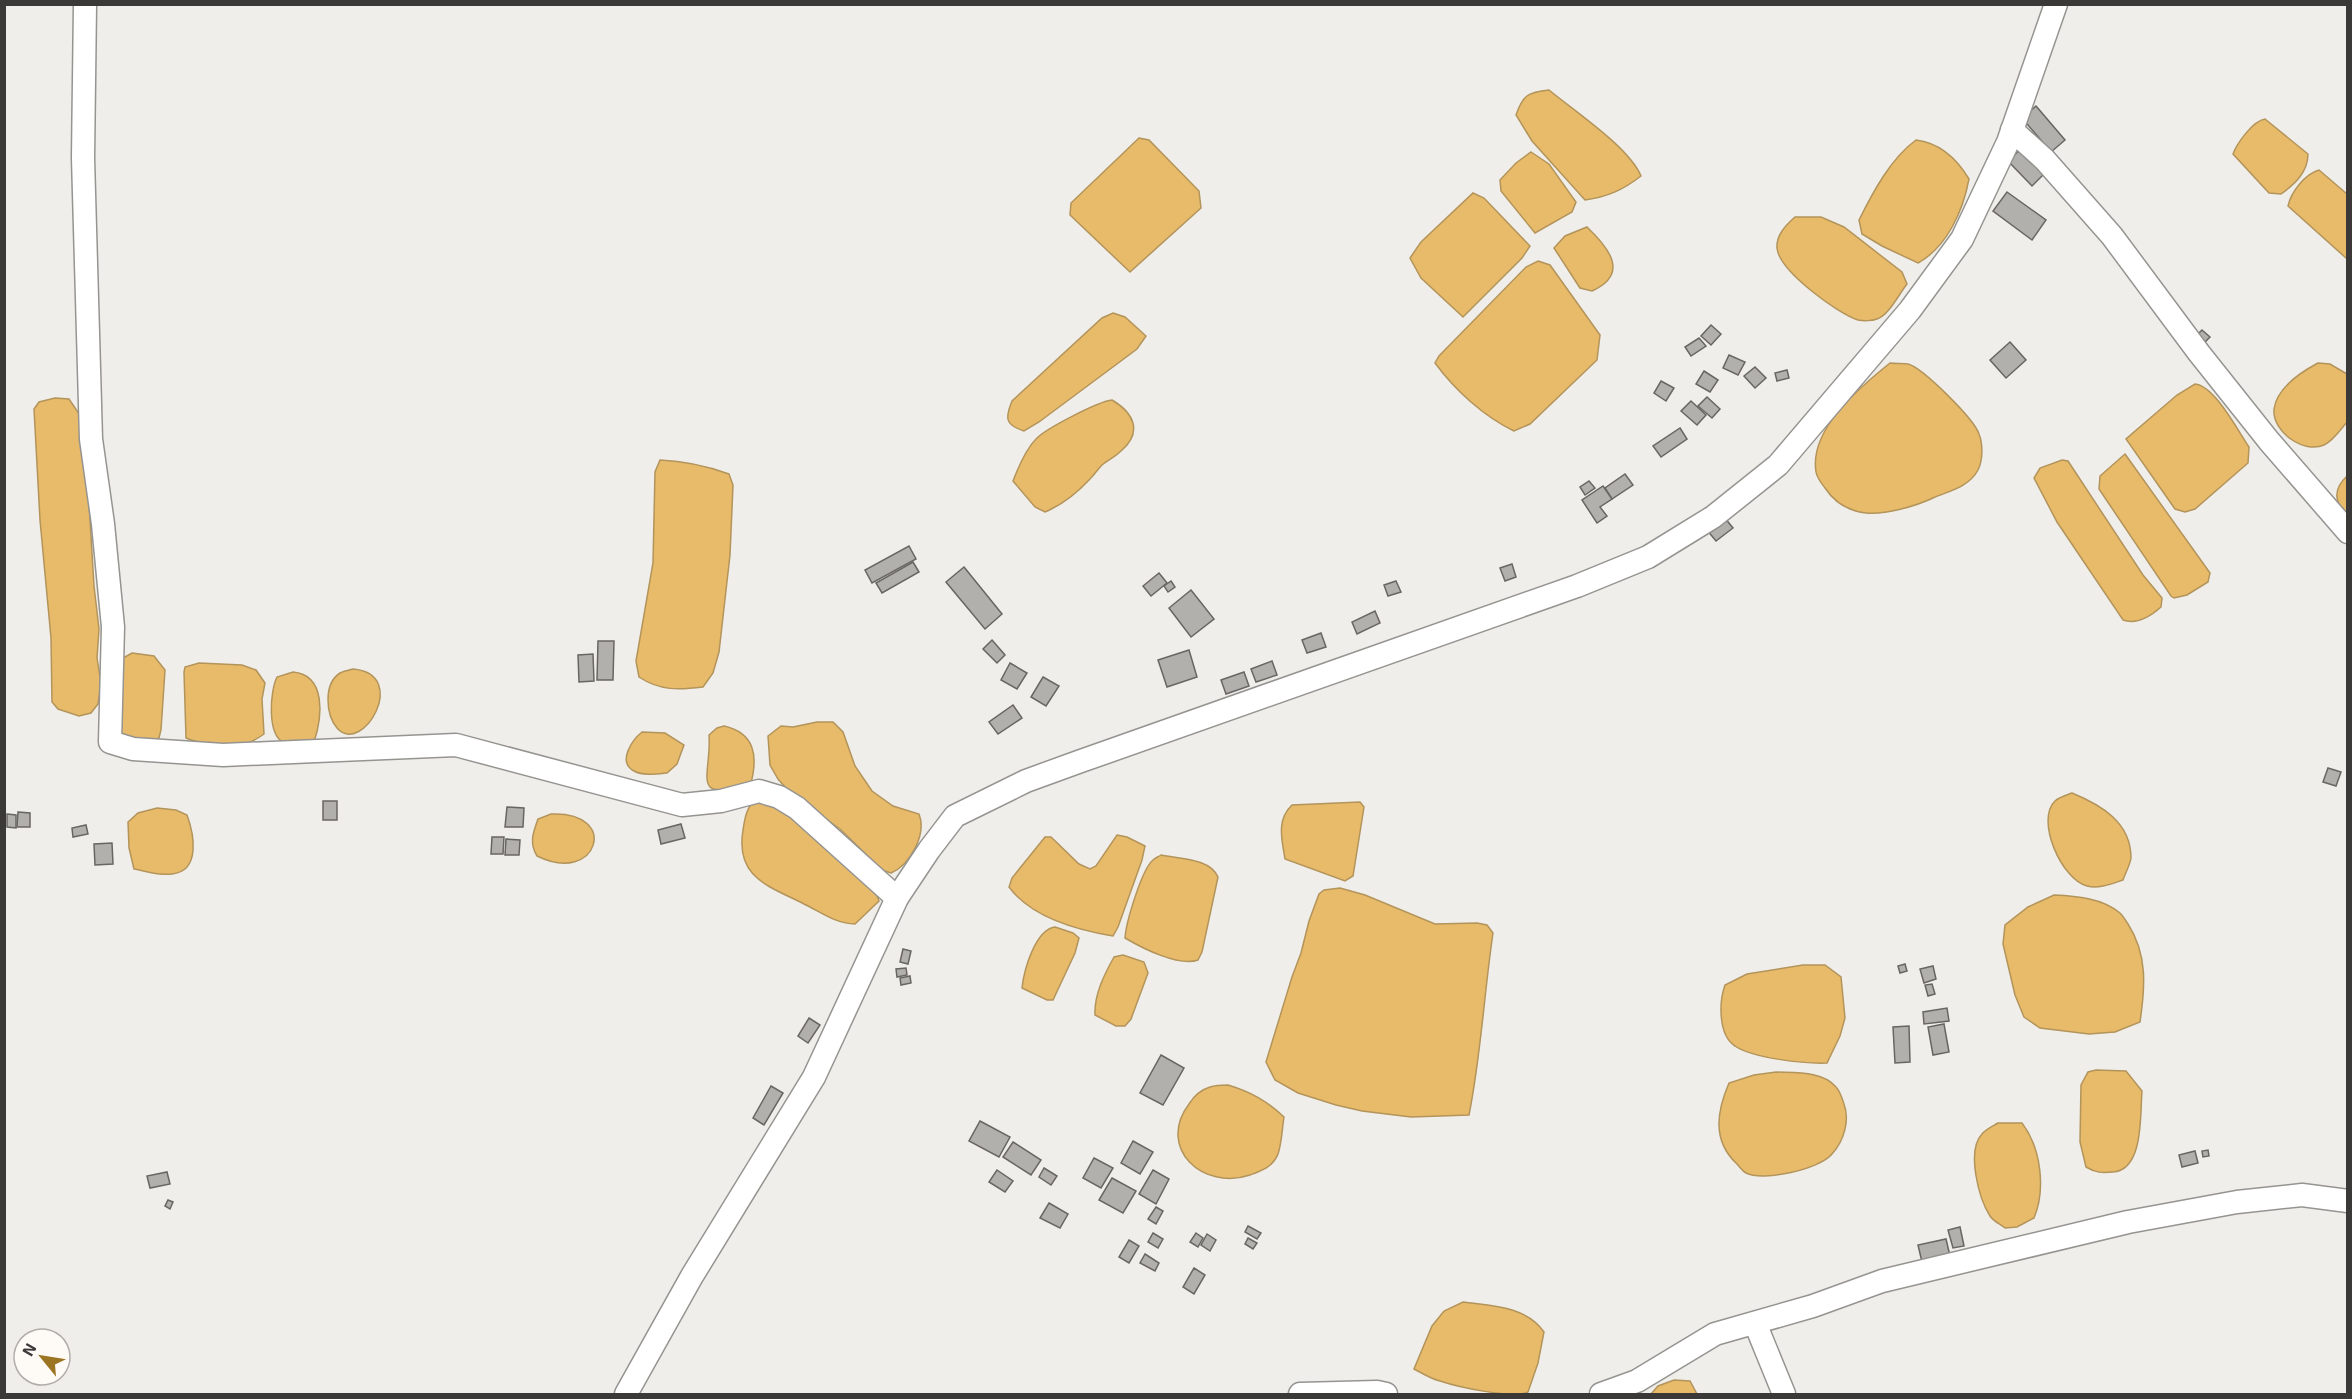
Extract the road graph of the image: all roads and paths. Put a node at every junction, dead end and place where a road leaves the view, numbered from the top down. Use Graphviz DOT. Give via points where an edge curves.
graph roads {
  1 [pos="85,4"];
  2 [pos="2055,4"];
  3 [pos="2012,130"];
  4 [pos="2348,532"];
  5 [pos="897,898"];
  6 [pos="2348,1201"];
  7 [pos="1755,1323"];
  8 [pos="626,1395"];
  9 [pos="1300,1395"];
  10 [pos="1386,1395"];
  11 [pos="1601,1395"];
  12 [pos="1784,1395"];
  1 -- 5 [label="street" via="83,158 90,439 113,627 110,742 134,749 223,755 456,745 682,805 721,801 759,791 797,808"];
  2 -- 3 [label="street"];
  3 -- 4 [label="street" via="2045,160 2112,236 2269,441"];
  3 -- 5 [label="street" via="1962,239 1910,310 1778,465 1713,517 1648,557 1576,586 1081,760 988,798 955,816"];
  5 -- 8 [label="street" via="814,1077 692,1276"];
  6 -- 7 [label="street" via="2302,1195 2128,1222 1882,1281"];
  7 -- 11 [label="street" via="1715,1335 1637,1381"];
  7 -- 12 [label="street"];
  9 -- 10 [label="street"];
}
